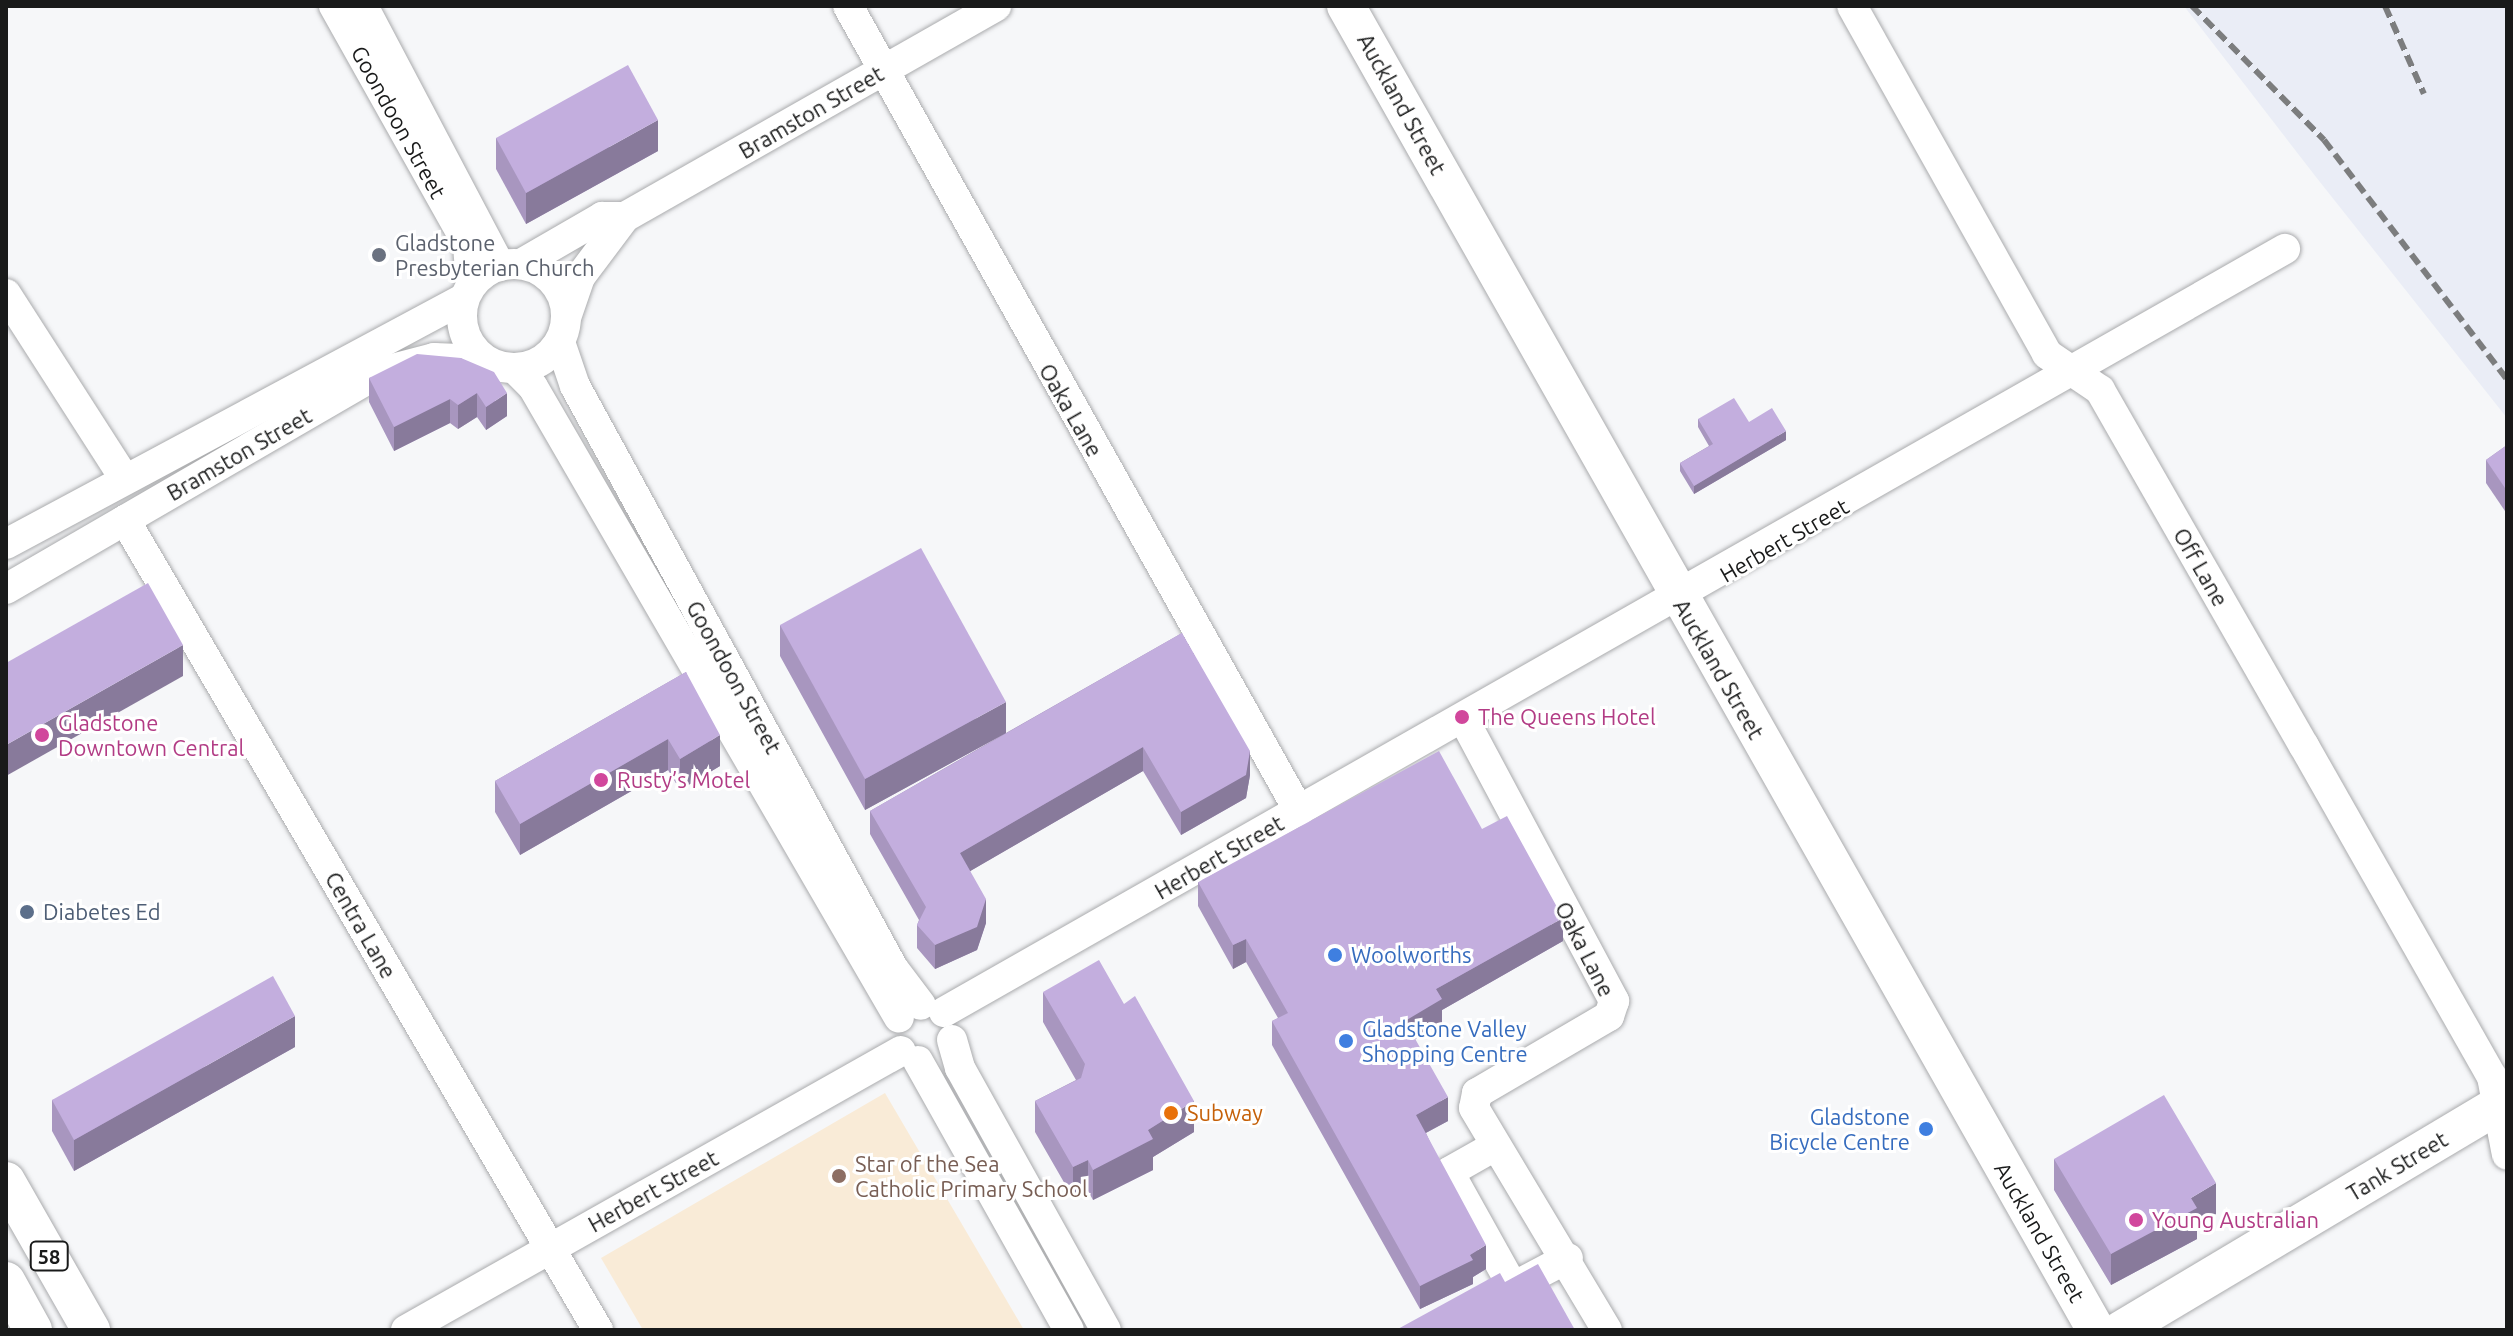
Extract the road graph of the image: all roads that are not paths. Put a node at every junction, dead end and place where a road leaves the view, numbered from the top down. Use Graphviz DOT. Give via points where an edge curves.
graph roads {
  1 [pos="334,6"];
  2 [pos="848,6"];
  3 [pos="996,6"];
  4 [pos="1346,6"];
  5 [pos="1852,6"];
  6 [pos="375,10"];
  7 [pos="880,72"];
  8 [pos="625,217"];
  9 [pos="2285,249"];
  10 [pos="511,265"];
  11 [pos="467,292"];
  12 [pos="6,294"];
  13 [pos="563,329"];
  14 [pos="485,360"];
  15 [pos="515,369"];
  16 [pos="2076,372"];
  17 [pos="124,478"];
  18 [pos="125,520"];
  19 [pos="6,544"];
  20 [pos="6,589"];
  21 [pos="1679,600"];
  22 [pos="1463,718"];
  23 [pos="1299,811"];
  24 [pos="929,1019"];
  25 [pos="910,1056"];
  26 [pos="2500,1104"];
  27 [pos="1495,1146"];
  28 [pos="2507,1155"];
  29 [pos="6,1181"];
  30 [pos="550,1249"];
  31 [pos="1572,1267"];
  32 [pos="6,1281"];
  33 [pos="33,1330"];
  34 [pos="91,1330"];
  35 [pos="406,1330"];
  36 [pos="598,1330"];
  37 [pos="1069,1330"];
  38 [pos="1106,1330"];
  39 [pos="1607,1330"];
  40 [pos="2096,1330"];
  41 [pos="2121,1330"];
  1 -- 11 [label="street, Goondoon Street" via="468,245"];
  2 -- 7 [label="street, Oaka Lane"];
  3 -- 7 [label="street, Bramston Street"];
  4 -- 21 [label="main road, Auckland Street"];
  5 -- 16 [label="street, Off Lane" via="2047,354"];
  6 -- 10 [label="street, Goondoon Street"];
  7 -- 8 [label="street, Bramston Street"];
  7 -- 23 [label="street, Oaka Lane"];
  8 -- 10 [label="street, Bramston Street" via="602,217"];
  8 -- 13 [label="street, Bramston Street" via="580,277"];
  9 -- 16 [label="street, Herbert Street"];
  10 -- 11 [label="street"];
  10 -- 13 [label="street" via="548,276"];
  11 -- 14 [label="street" via="466,340"];
  11 -- 17 [label="street, Bramston Street"];
  12 -- 17 [label="street"];
  13 -- 15 [label="street" via="540,361"];
  13 -- 24 [label="street, Goondoon Street" via="613,455 893,968"];
  14 -- 15 [label="street"];
  14 -- 18 [label="street, Bramston Street" via="434,358 381,372"];
  15 -- 24 [label="street, Goondoon Street" via="533,387"];
  16 -- 21 [label="street, Herbert Street"];
  16 -- 26 [label="street, Off Lane" via="2100,390 2492,1077"];
  17 -- 19 [label="street, Bramston Street"];
  18 -- 20 [label="street, Bramston Street"];
  18 -- 30 [label="street, Centra Lane"];
  21 -- 22 [label="street, Herbert Street"];
  21 -- 40 [label="main road, Auckland Street"];
  22 -- 23 [label="street, Herbert Street"];
  22 -- 27 [label="street, Oaka Lane" via="1614,1001 1609,1016 1477,1093 1474,1108"];
  23 -- 24 [label="street, Herbert Street"];
  24 -- 25 [label="street"];
  24 -- 25 [label="street, Herbert Street" via="939,1058"];
  24 -- 38 [label="street, Goondoon Street"];
  25 -- 30 [label="street, Herbert Street"];
  25 -- 37 [label="street"];
  26 -- 28 [label="street, Off Lane"];
  26 -- 41 [label="main road, Tank Street"];
  27 -- 31 [label="street, Oaka Lane"];
  27 -- 31 [label="street" via="1449,1172 1513,1287"];
  29 -- 34 [label="main road, 58"];
  30 -- 35 [label="street, Herbert Street"];
  30 -- 36 [label="street, Centra Lane"];
  31 -- 39 [label="street, Oaka Lane"];
  32 -- 33 [label="main road, 58"];
}
